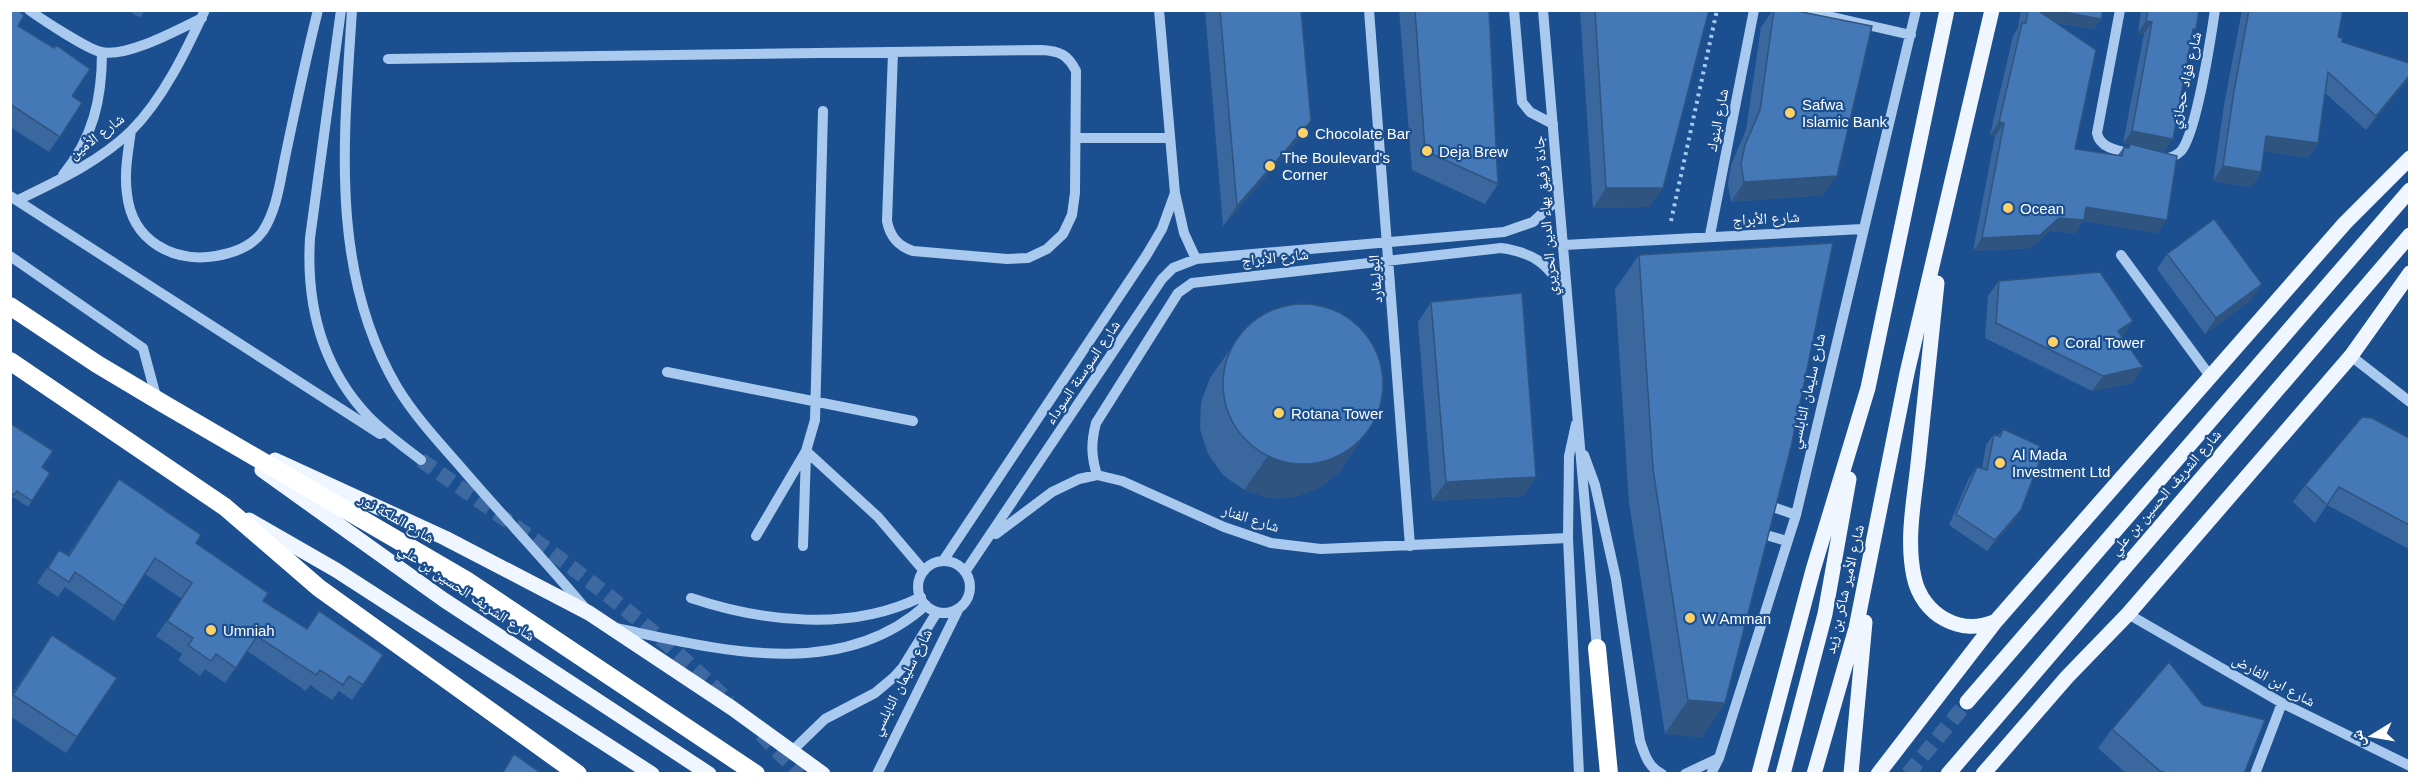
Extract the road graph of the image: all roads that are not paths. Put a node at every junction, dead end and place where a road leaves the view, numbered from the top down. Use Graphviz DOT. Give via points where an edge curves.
graph roads {
  1 [pos="28,10"];
  2 [pos="318,10"];
  3 [pos="341,10"];
  4 [pos="352,10"];
  5 [pos="1159,10"];
  6 [pos="1369,10"];
  7 [pos="1514,10"];
  8 [pos="1543,10"];
  9 [pos="1754,10"];
  10 [pos="1802,10"];
  11 [pos="1916,10"];
  12 [pos="1947,10"];
  13 [pos="1992,10"];
  14 [pos="2120,10"];
  15 [pos="2215,10"];
  16 [pos="204,14"];
  17 [pos="1911,35"];
  18 [pos="102,52"];
  19 [pos="893,52"];
  20 [pos="388,59"];
  21 [pos="823,111"];
  22 [pos="1552,124"];
  23 [pos="131,131"];
  24 [pos="1076,138"];
  25 [pos="1170,138"];
  26 [pos="2409,158"];
  27 [pos="58,181"];
  28 [pos="2409,190"];
  29 [pos="1175,193"];
  30 [pos="14,198"];
  31 [pos="1559,198"];
  32 [pos="1944,220"];
  33 [pos="1862,229"];
  34 [pos="1710,235"];
  35 [pos="2409,235"];
  36 [pos="1388,244"];
  37 [pos="1564,245"];
  38 [pos="2121,255"];
  39 [pos="10,256"];
  40 [pos="1196,259"];
  41 [pos="1389,260"];
  42 [pos="2409,273"];
  43 [pos="1567,293"];
  44 [pos="10,306"];
  45 [pos="2351,356"];
  46 [pos="11,362"];
  47 [pos="667,372"];
  48 [pos="2210,376"];
  49 [pos="157,400"];
  50 [pos="817,402"];
  51 [pos="2409,402"];
  52 [pos="1860,417"];
  53 [pos="1578,418"];
  54 [pos="914,421"];
  55 [pos="205,429"];
  56 [pos="1581,448"];
  57 [pos="806,451"];
  58 [pos="1097,475"];
  59 [pos="225,507"];
  60 [pos="1773,507"];
  61 [pos="1796,515"];
  62 [pos="1766,535"];
  63 [pos="756,536"];
  64 [pos="1568,538"];
  65 [pos="988,540"];
  66 [pos="1787,542"];
  67 [pos="803,546"];
  68 [pos="1410,546"];
  69 [pos="1871,553"];
  70 [pos="943,561"];
  71 [pos="924,571"];
  72 [pos="965,572"];
  73 [pos="691,598"];
  74 [pos="923,601"];
  75 [pos="959,608"];
  76 [pos="937,612"];
  77 [pos="589,613"];
  78 [pos="2128,614"];
  79 [pos="1996,621"];
  80 [pos="616,628"];
  81 [pos="1598,648"];
  82 [pos="1967,702"];
  83 [pos="2282,703"];
  84 [pos="794,750"];
  85 [pos="1719,758"];
  86 [pos="2409,766"];
  87 [pos="578,773"];
  88 [pos="1879,773"];
  89 [pos="652,774"];
  90 [pos="709,774"];
  91 [pos="756,774"];
  92 [pos="823,774"];
  93 [pos="877,774"];
  94 [pos="1579,774"];
  95 [pos="1609,774"];
  96 [pos="1662,774"];
  97 [pos="1685,774"];
  98 [pos="1711,774"];
  99 [pos="1758,774"];
  100 [pos="1783,774"];
  101 [pos="1814,774"];
  102 [pos="1851,774"];
  103 [pos="1948,774"];
  104 [pos="1983,774"];
  105 [pos="2255,774"];
  1 -- 18 [label="street"];
  2 -- 23 [label="street" via="280,189 262,233 250,244 236,252 198,257 168,253 148,240 127,197"];
  3 -- 30 [label="street" via="310,238 311,294 325,351 342,385 369,417 420,460"];
  4 -- 77 [label="street" via="344,139 348,243 375,342 398,387 426,427"];
  5 -- 25 [label="street, شارع السوسنة السوداء"];
  6 -- 36 [label="street, البوليفارد"];
  7 -- 22 [label="street" via="1522,102 1530,112"];
  8 -- 22 [label="street, جادة رفيق بهاء الدين الحريري"];
  9 -- 34 [label="street, شارع البنوك"];
  10 -- 17 [label="street"];
  11 -- 17 [label="street, شارع سليمان النابلسي"];
  12 -- 52 [label="main road"];
  13 -- 32 [label="main road"];
  14 -- 15 [label="street, شارع فؤاد حجازي" via="2098,139 2108,147 2162,159 2181,151 2189,135"];
  16 -- 18 [label="street" via="155,40"];
  16 -- 23 [label="street, شارع الأمين" via="152,106"];
  17 -- 33 [label="street, شارع سليمان النابلسي"];
  18 -- 27 [label="street" via="98,108 80,151"];
  19 -- 20 [label="street"];
  19 -- 24 [label="street" via="1057,51 1069,58 1076,71"];
  19 -- 24 [label="street" via="887,221 892,237 905,249 1007,260 1028,258 1047,249 1063,234 1072,215"];
  21 -- 50 [label="street"];
  22 -- 31 [label="street, جادة رفيق بهاء الدين الحريري"];
  23 -- 27 [label="street, شارع الأمين"];
  24 -- 25 [label="street"];
  25 -- 29 [label="street, شارع السوسنة السوداء"];
  26 -- 48 [label="main road" via="2345,223"];
  27 -- 30 [label="street, شارع الأمين"];
  28 -- 82 [label="main road, شارع الشريف الحسين بن علي"];
  29 -- 40 [label="street, شارع السوسنة السوداء" via="1184,233"];
  29 -- 70 [label="street, شارع السوسنة السوداء" via="1162,229 1146,256"];
  31 -- 36 [label="street, شارع الأبراج" via="1533,222 1518,229"];
  31 -- 37 [label="street, جادة رفيق بهاء الدين الحريري"];
  32 -- 69 [label="main road, شارع الأمير شاكر بن زيد"];
  32 -- 79 [label="main road" via="1912,522 1914,577 1920,596 1949,623 1983,627"];
  33 -- 34 [label="street, شارع الأبراج"];
  33 -- 61 [label="street, شارع سليمان النابلسي"];
  34 -- 37 [label="street, شارع الأبراج"];
  35 -- 103 [label="main road, شارع الشريف الحسين بن علي"];
  36 -- 40 [label="street, شارع الأبراج"];
  36 -- 41 [label="street, البوليفارد"];
  37 -- 43 [label="street, جادة رفيق بهاء الدين الحريري"];
  38 -- 48 [label="street"];
  39 -- 49 [label="street" via="143,348"];
  40 -- 65 [label="street, شارع السوسنة السوداء" via="1173,268 1162,279"];
  41 -- 43 [label="street, شارع الأبراج" via="1515,250 1549,268"];
  41 -- 58 [label="street, شارع الأبراج" via="1192,283 1178,293 1096,423 1091,442"];
  41 -- 68 [label="street, البوليفارد"];
  42 -- 45 [label="main road"];
  43 -- 53 [label="street, جادة رفيق بهاء الدين الحريري"];
  44 -- 49 [label="highway, شارع الملكة نور"];
  45 -- 51 [label="street"];
  45 -- 78 [label="main road"];
  46 -- 59 [label="highway"];
  47 -- 50 [label="street"];
  48 -- 79 [label="main road"];
  49 -- 55 [label="highway, شارع الملكة نور"];
  50 -- 54 [label="street"];
  50 -- 57 [label="street"];
  52 -- 99 [label="main road" via="1813,570"];
  52 -- 100 [label="main road, شارع الأمير شاكر بن زيد" via="1825,614"];
  53 -- 56 [label="street, جادة رفيق بهاء الدين الحريري"];
  53 -- 64 [label="street, جادة رفيق بهاء الدين الحريري" via="1569,456"];
  55 -- 77 [label="main road" via="445,538"];
  55 -- 90 [label="main road, شارع الشريف الحسين بن علي" via="444,600"];
  55 -- 91 [label="highway, شارع الملكة نور" via="398,539"];
  56 -- 81 [label="street, جادة رفيق بهاء الدين الحريري"];
  56 -- 96 [label="street, جادة رفيق بهاء الدين الحريري" via="1595,485 1616,579 1640,741 1646,759"];
  57 -- 63 [label="street"];
  57 -- 67 [label="street"];
  57 -- 71 [label="street" via="878,517"];
  58 -- 65 [label="street" via="1052,492"];
  58 -- 68 [label="street, شارع الفنار" via="1271,543 1321,549"];
  59 -- 87 [label="highway" via="319,588"];
  59 -- 89 [label="main road" via="336,570"];
  60 -- 61 [label="street"];
  61 -- 66 [label="street, شارع سليمان النابلسي"];
  62 -- 66 [label="street"];
  64 -- 68 [label="street, شارع الفنار"];
  64 -- 94 [label="street, جادة رفيق بهاء الدين الحريري"];
  65 -- 72 [label="street, شارع السوسنة السوداء"];
  66 -- 85 [label="street, شارع سليمان النابلسي"];
  69 -- 101 [label="main road, شارع الأمير شاكر بن زيد" via="1856,628"];
  69 -- 102 [label="main road"];
  70 -- 71 [label="street"];
  70 -- 72 [label="street"];
  71 -- 74 [label="street" via="920,580"];
  72 -- 75 [label="street" via="969,595"];
  73 -- 74 [label="street" via="741,613 819,619 871,615"];
  74 -- 76 [label="street"];
  74 -- 80 [label="street" via="896,627 874,638 795,654 736,651"];
  75 -- 76 [label="street"];
  75 -- 93 [label="street, شارع سليمان النابلسي"];
  76 -- 84 [label="street" via="894,677 875,693 825,719"];
  77 -- 80 [label="main road"];
  78 -- 83 [label="street, شارع ابن الفارض"];
  78 -- 104 [label="main road" via="2044,702"];
  79 -- 88 [label="main road"];
  80 -- 84 [label="main road"];
  81 -- 95 [label="highway"];
  83 -- 86 [label="street, شارع ابن الفارض"];
  83 -- 105 [label="street"];
  84 -- 92 [label="main road"];
  85 -- 97 [label="street"];
  85 -- 98 [label="street, شارع سليمان النابلسي"];
}
